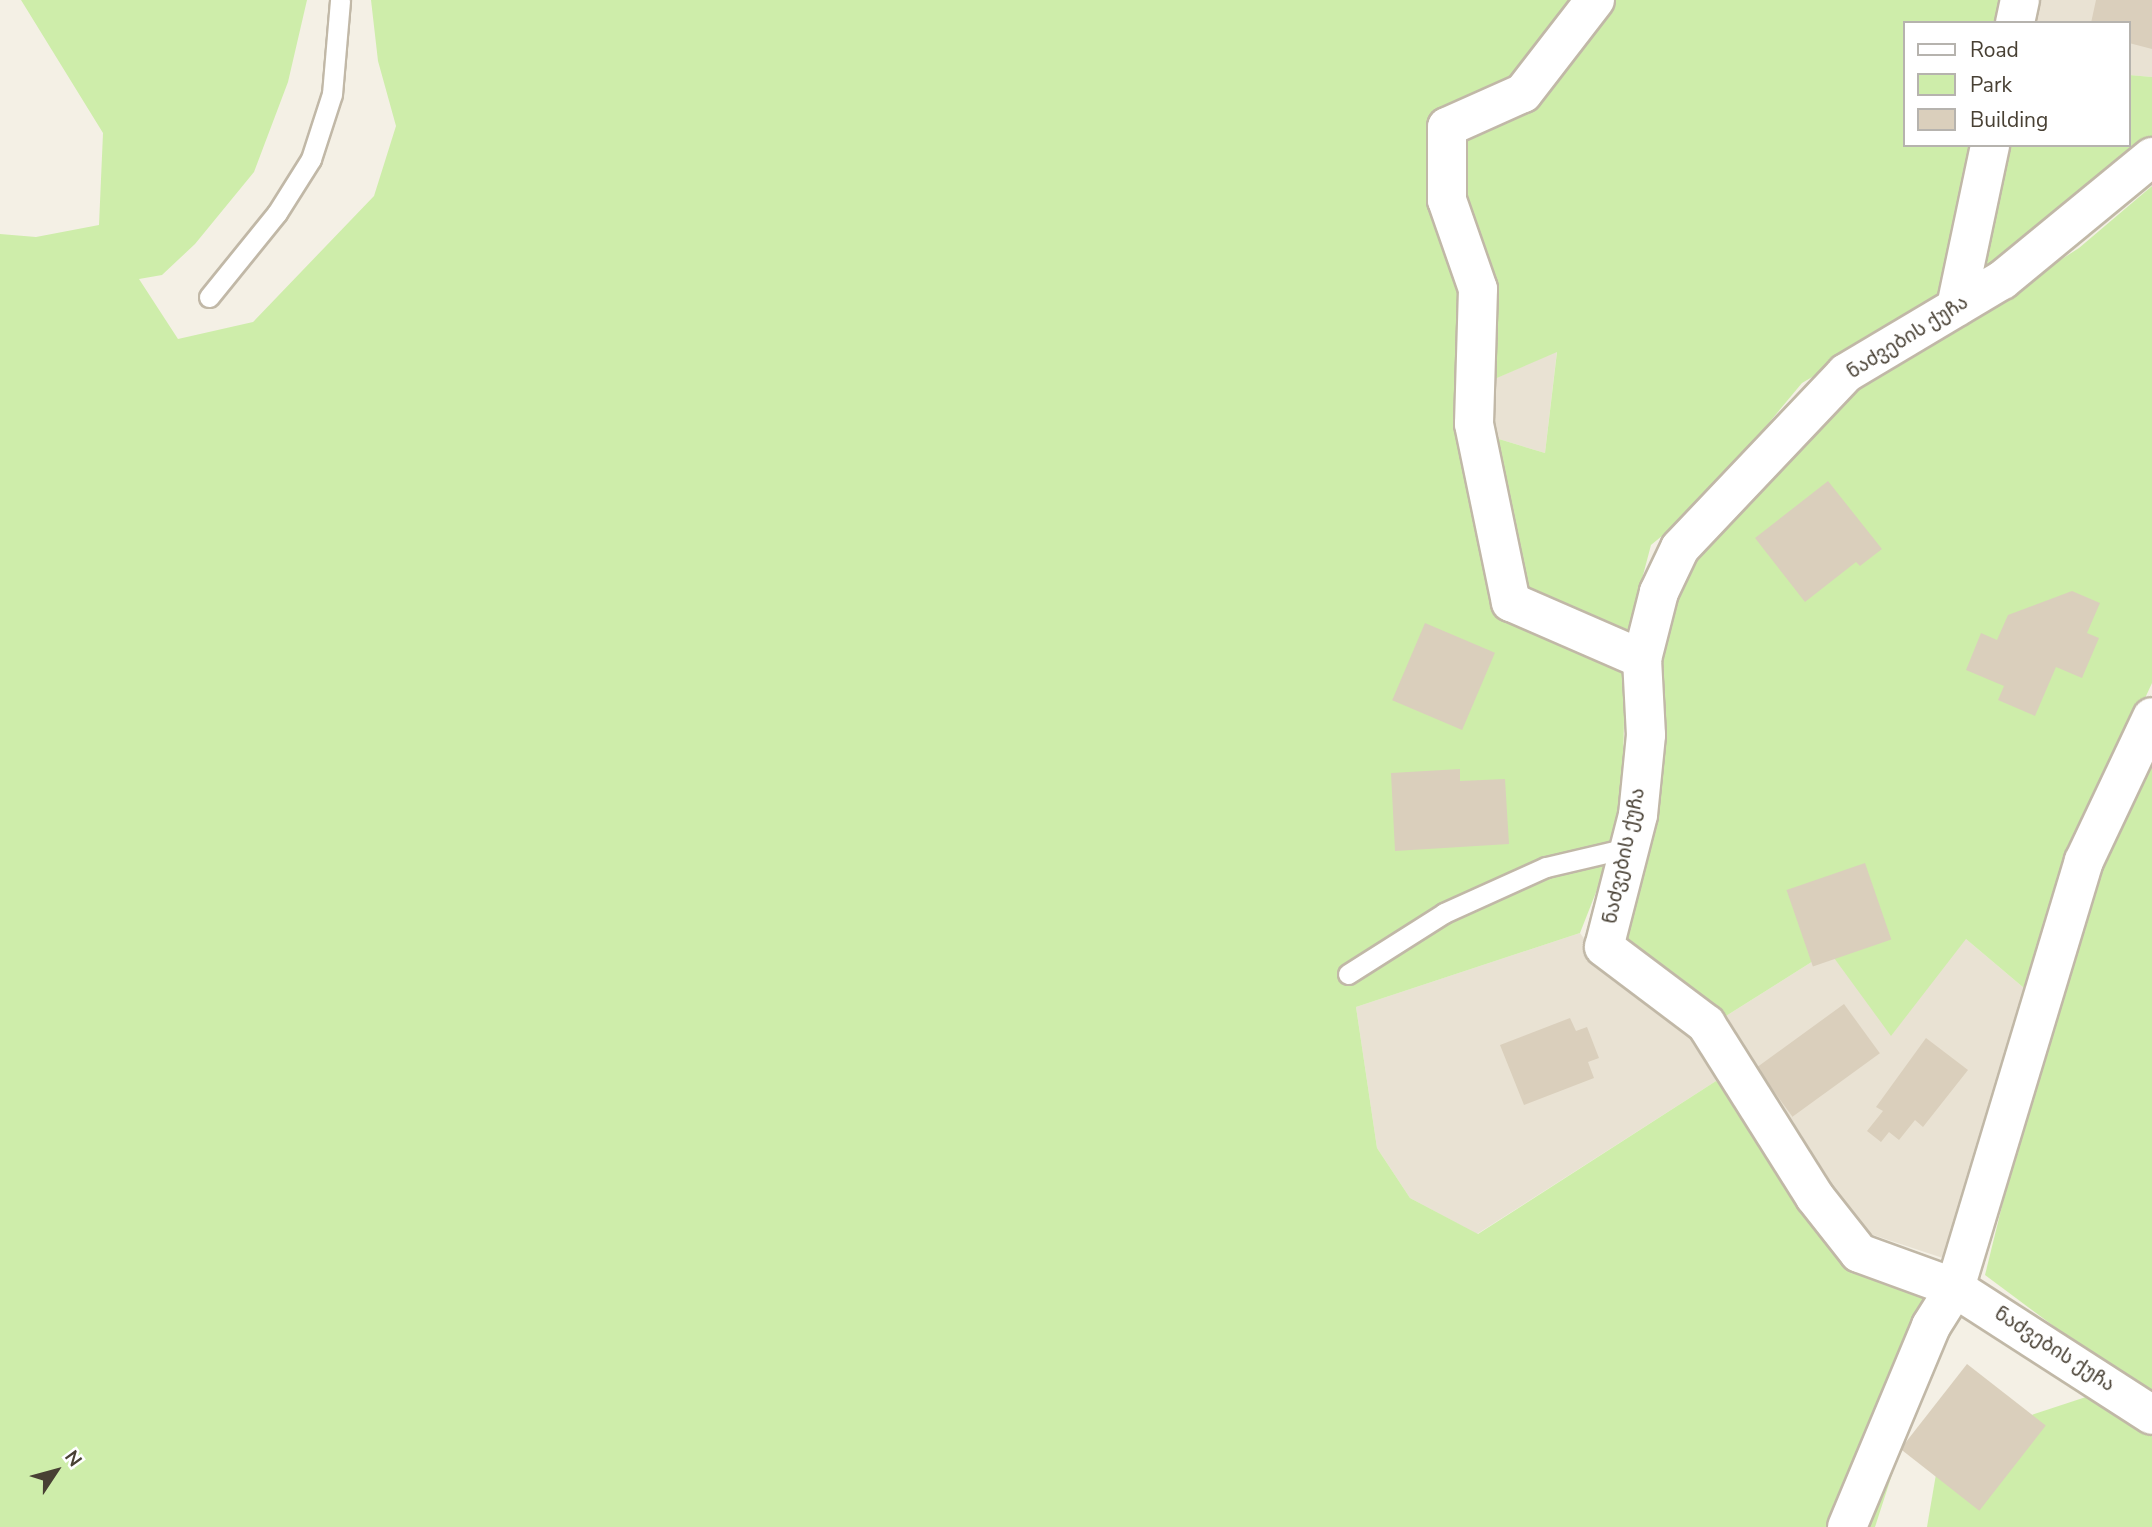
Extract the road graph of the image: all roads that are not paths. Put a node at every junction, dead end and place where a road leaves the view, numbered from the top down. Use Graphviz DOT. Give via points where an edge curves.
graph roads {
  1 [pos="340,0"];
  2 [pos="1595,0"];
  3 [pos="2020,0"];
  4 [pos="2015,21"];
  5 [pos="1990,147"];
  6 [pos="2152,157"];
  7 [pos="209,297"];
  8 [pos="1956,307"];
  9 [pos="1642,659"];
  10 [pos="2152,717"];
  11 [pos="1630,847"];
  12 [pos="1348,974"];
  13 [pos="1955,1287"];
  14 [pos="2152,1415"];
  15 [pos="1847,1527"];
  1 -- 7 [label="lane" via="332,94 311,159 277,213"];
  2 -- 9 [label="street" via="1523,93 1447,127 1447,200 1478,289 1474,424 1511,603"];
  3 -- 4 [label="street"];
  5 -- 8 [label="street"];
  6 -- 8 [label="street, ნაძვების ქუჩა" via="2002,280"];
  8 -- 9 [label="street, ნაძვების ქუჩა" via="1846,373 1680,548 1659,592"];
  9 -- 11 [label="street, ნაძვების ქუჩა" via="1646,735"];
  10 -- 13 [label="street" via="2084,861"];
  11 -- 12 [label="lane" via="1546,867 1444,913"];
  11 -- 13 [label="street, ნაძვების ქუჩა" via="1604,947 1706,1024 1815,1197 1859,1253"];
  13 -- 14 [label="street, ნაძვების ქუჩა"];
  13 -- 15 [label="street" via="1931,1326"];
}
